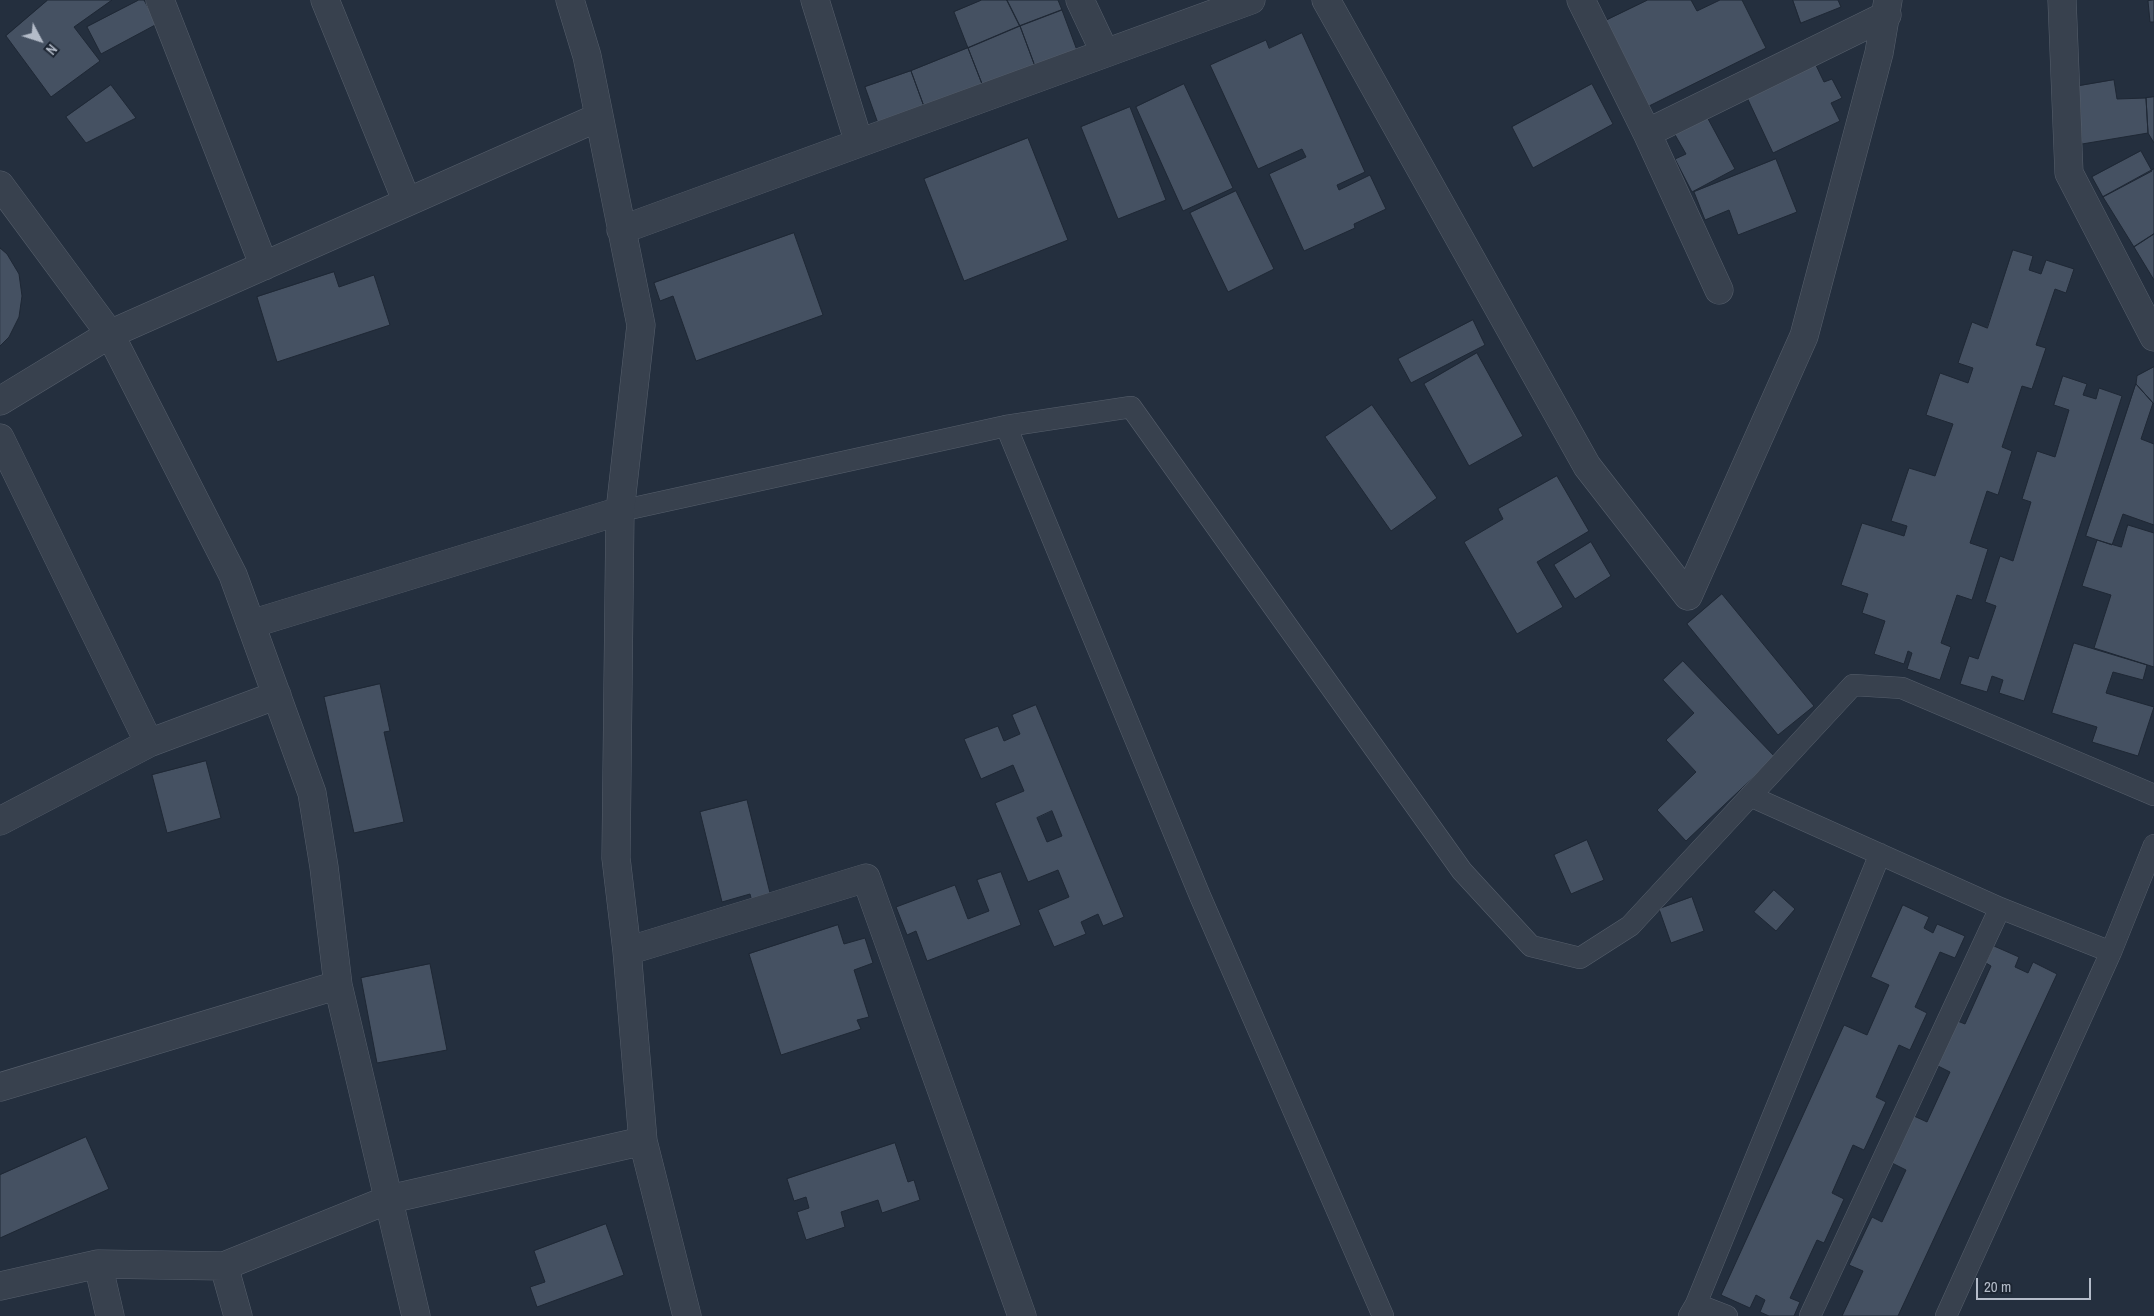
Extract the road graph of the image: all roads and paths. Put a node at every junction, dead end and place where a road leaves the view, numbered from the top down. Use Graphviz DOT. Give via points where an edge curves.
graph roads {
  1 [pos="160,0"];
  2 [pos="325,0"];
  3 [pos="570,0"];
  4 [pos="815,0"];
  5 [pos="1080,0"];
  6 [pos="1251,0"];
  7 [pos="1326,0"];
  8 [pos="1581,0"];
  9 [pos="2062,0"];
  10 [pos="1888,7"];
  11 [pos="1104,53"];
  12 [pos="599,116"];
  13 [pos="1647,133"];
  14 [pos="859,143"];
  15 [pos="0,185"];
  16 [pos="407,202"];
  17 [pos="622,230"];
  18 [pos="264,266"];
  19 [pos="1719,290"];
  20 [pos="110,334"];
  21 [pos="2154,337"];
  22 [pos="0,401"];
  23 [pos="1006,426"];
  24 [pos="0,438"];
  25 [pos="620,512"];
  26 [pos="251,624"];
  27 [pos="277,695"];
  28 [pos="149,743"];
  29 [pos="2154,795"];
  30 [pos="1750,796"];
  31 [pos="0,821"];
  32 [pos="2154,846"];
  33 [pos="1880,854"];
  34 [pos="2000,908"];
  35 [pos="627,951"];
  36 [pos="2111,952"];
  37 [pos="338,985"];
  38 [pos="0,1087"];
  39 [pos="643,1141"];
  40 [pos="390,1198"];
  41 [pos="98,1264"];
  42 [pos="224,1266"];
  43 [pos="0,1286"];
  44 [pos="1693,1310"];
  45 [pos="110,1316"];
  46 [pos="238,1316"];
  47 [pos="416,1316"];
  48 [pos="687,1316"];
  49 [pos="1022,1316"];
  50 [pos="1383,1316"];
  51 [pos="1727,1316"];
  52 [pos="1810,1316"];
  53 [pos="1946,1316"];
  1 -- 18 [label="street"];
  2 -- 16 [label="street"];
  3 -- 12 [label="street" via="587,56"];
  4 -- 14 [label="street"];
  5 -- 11 [label="street"];
  6 -- 11 [label="street"];
  7 -- 10 [label="street" via="1587,466 1688,596 1804,336 1880,53"];
  8 -- 13 [label="street"];
  9 -- 21 [label="street" via="2069,173"];
  10 -- 13 [label="street"];
  11 -- 14 [label="street"];
  12 -- 16 [label="street"];
  12 -- 17 [label="street"];
  13 -- 19 [label="street"];
  14 -- 17 [label="street"];
  15 -- 20 [label="street"];
  16 -- 18 [label="street"];
  17 -- 25 [label="street" via="640,325"];
  18 -- 20 [label="street"];
  20 -- 22 [label="street"];
  20 -- 26 [label="street" via="233,575"];
  23 -- 25 [label="lane"];
  23 -- 30 [label="lane" via="1131,407 1462,870 1531,946 1580,958 1630,926"];
  23 -- 50 [label="lane" via="1197,886"];
  24 -- 28 [label="street"];
  25 -- 26 [label="street"];
  25 -- 35 [label="street" via="616,858"];
  26 -- 27 [label="street"];
  27 -- 28 [label="street"];
  27 -- 37 [label="street" via="312,793"];
  28 -- 31 [label="street"];
  29 -- 30 [label="lane" via="1902,688 1853,685"];
  30 -- 33 [label="lane"];
  32 -- 36 [label="lane"];
  33 -- 34 [label="lane"];
  33 -- 44 [label="lane"];
  34 -- 36 [label="lane"];
  34 -- 52 [label="lane"];
  35 -- 39 [label="street"];
  35 -- 49 [label="street" via="866,878"];
  36 -- 53 [label="lane"];
  37 -- 38 [label="street"];
  37 -- 40 [label="street"];
  39 -- 40 [label="street"];
  39 -- 48 [label="street"];
  40 -- 42 [label="street"];
  40 -- 47 [label="street"];
  41 -- 42 [label="street"];
  41 -- 43 [label="street"];
  41 -- 45 [label="street"];
  42 -- 46 [label="street"];
  44 -- 51 [label="lane"];
}
